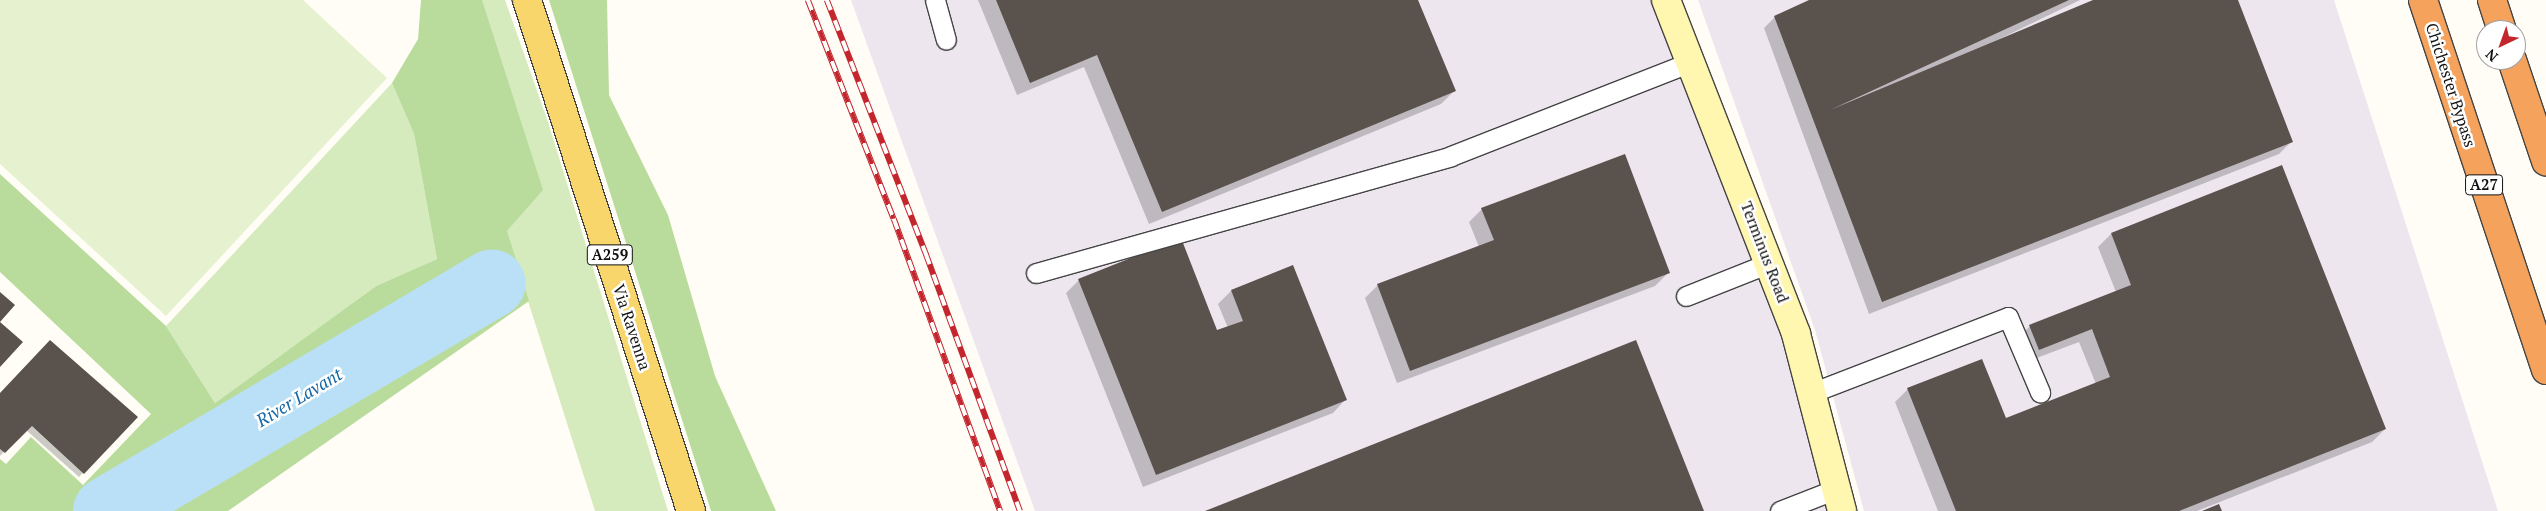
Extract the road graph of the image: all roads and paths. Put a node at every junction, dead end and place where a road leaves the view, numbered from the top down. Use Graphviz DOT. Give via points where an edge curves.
graph roads {
  1 [pos="527,0"];
  2 [pos="935,0"];
  3 [pos="1666,0"];
  4 [pos="2423,0"];
  5 [pos="2492,0"];
  6 [pos="2499,20"];
  7 [pos="946,40"];
  8 [pos="1691,62"];
  9 [pos="2515,70"];
  10 [pos="2546,161"];
  11 [pos="1769,263"];
  12 [pos="1036,273"];
  13 [pos="1686,296"];
  14 [pos="2546,370"];
  15 [pos="2040,392"];
  16 [pos="1811,393"];
  17 [pos="1839,500"];
  18 [pos="691,511"];
  19 [pos="1780,511"];
  1 -- 18 [label="main road, Via Ravenna / A259"];
  2 -- 7 [label="lane"];
  3 -- 8 [label="street, Terminus Road"];
  4 -- 14 [label="highway, Chichester Bypass / A27"];
  5 -- 6 [label="highway"];
  8 -- 11 [label="street, Terminus Road"];
  8 -- 12 [label="lane" via="1451,156"];
  9 -- 10 [label="highway"];
  11 -- 13 [label="lane"];
  11 -- 16 [label="street, Terminus Road" via="1796,334"];
  15 -- 16 [label="lane" via="2008,318"];
  16 -- 17 [label="street, Terminus Road"];
  17 -- 19 [label="lane"];
}
